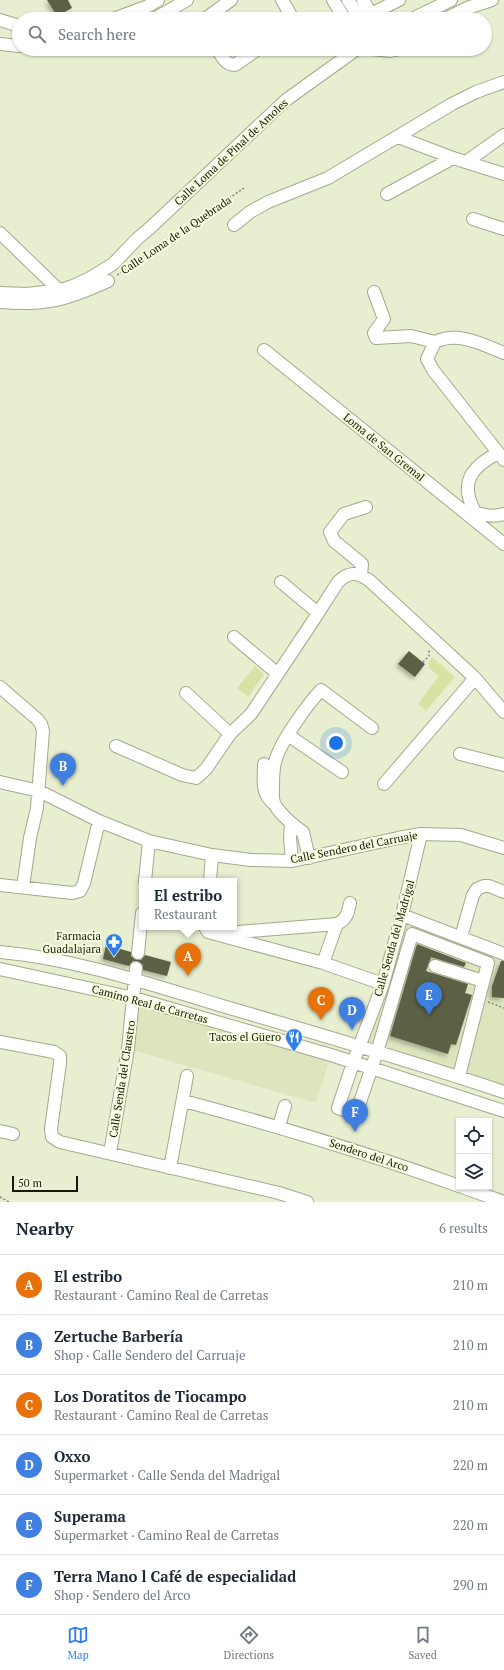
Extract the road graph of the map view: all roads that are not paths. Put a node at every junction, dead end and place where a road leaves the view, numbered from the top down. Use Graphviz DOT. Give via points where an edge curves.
graph roads {
  1 [pos="158,0"];
  2 [pos="187,0"];
  3 [pos="231,0"];
  4 [pos="282,0"];
  5 [pos="333,0"];
  6 [pos="348,0"];
  7 [pos="363,0"];
  8 [pos="399,0"];
  9 [pos="451,0"];
  10 [pos="492,0"];
  11 [pos="132,12"];
  12 [pos="166,12"];
  13 [pos="215,12"];
  14 [pos="289,12"];
  15 [pos="341,12"];
  16 [pos="356,12"];
  17 [pos="370,12"];
  18 [pos="375,12"];
  19 [pos="426,12"];
  20 [pos="459,12"];
  21 [pos="0,20"];
  22 [pos="12,24"];
  23 [pos="0,44"];
  24 [pos="12,47"];
  25 [pos="222,56"];
  26 [pos="248,56"];
  27 [pos="347,56"];
  28 [pos="504,82"];
  29 [pos="504,135"];
  30 [pos="398,137"];
  31 [pos="454,158"];
  32 [pos="466,162"];
  33 [pos="504,174"];
  34 [pos="387,194"];
  35 [pos="473,219"];
  36 [pos="234,225"];
  37 [pos="504,229"];
  38 [pos="0,233"];
  39 [pos="113,264"];
  40 [pos="101,271"];
  41 [pos="108,281"];
  42 [pos="374,292"];
  43 [pos="0,293"];
  44 [pos="64,295"];
  45 [pos="0,302"];
  46 [pos="435,342"];
  47 [pos="264,350"];
  48 [pos="504,353"];
  49 [pos="502,457"];
  50 [pos="366,507"];
  51 [pos="472,514"];
  52 [pos="504,514"];
  53 [pos="504,544"];
  54 [pos="361,575"];
  55 [pos="281,582"];
  56 [pos="318,613"];
  57 [pos="234,637"];
  58 [pos="278,674"];
  59 [pos="475,678"];
  60 [pos="0,687"];
  61 [pos="186,693"];
  62 [pos="504,712"];
  63 [pos="372,728"];
  64 [pos="230,734"];
  65 [pos="288,735"];
  66 [pos="116,746"];
  67 [pos="460,754"];
  68 [pos="264,764"];
  69 [pos="504,765"];
  70 [pos="342,772"];
  71 [pos="0,782"];
  72 [pos="384,784"];
  73 [pos="39,791"];
  74 [pos="275,805"];
  75 [pos="99,820"];
  76 [pos="291,825"];
  77 [pos="421,834"];
  78 [pos="149,842"];
  79 [pos="504,848"];
  80 [pos="212,855"];
  81 [pos="309,858"];
  82 [pos="292,861"];
  83 [pos="145,878"];
  84 [pos="210,878"];
  85 [pos="0,885"];
  86 [pos="23,887"];
  87 [pos="504,892"];
  88 [pos="350,903"];
  89 [pos="402,915"];
  90 [pos="337,924"];
  91 [pos="140,930"];
  92 [pos="207,930"];
  93 [pos="216,934"];
  94 [pos="461,936"];
  95 [pos="0,952"];
  96 [pos="138,953"];
  97 [pos="504,954"];
  98 [pos="323,963"];
  99 [pos="435,966"];
  100 [pos="0,968"];
  101 [pos="136,974"];
  102 [pos="483,981"];
  103 [pos="383,984"];
  104 [pos="134,998"];
  105 [pos="0,1042"];
  106 [pos="359,1046"];
  107 [pos="377,1052"];
  108 [pos="353,1063"];
  109 [pos="371,1069"];
  110 [pos="187,1076"];
  111 [pos="459,1076"];
  112 [pos="504,1092"];
  113 [pos="184,1101"];
  114 [pos="285,1106"];
  115 [pos="504,1111"];
  116 [pos="279,1126"];
  117 [pos="0,1132"];
  118 [pos="13,1134"];
  119 [pos="110,1154"];
  120 [pos="170,1168"];
  121 [pos="456,1185"];
  122 [pos="470,1190"];
  123 [pos="306,1202"];
  124 [pos="504,1202"];
  1 -- 11 [label="street"];
  2 -- 12 [label="street"];
  3 -- 13 [label="street"];
  4 -- 14 [label="street"];
  5 -- 15 [label="street"];
  6 -- 16 [label="street"];
  7 -- 17 [label="street"];
  8 -- 18 [label="street"];
  9 -- 19 [label="street"];
  10 -- 20 [label="street"];
  21 -- 22 [label="street"];
  23 -- 24 [label="street"];
  25 -- 26 [label="street" via="230,65"];
  27 -- 39 [label="street, Calle Loma de Pinal de Amoles" via="286,100"];
  28 -- 30 [label="street, Calle Loma de la Quebrada" via="452,104"];
  29 -- 32 [label="street"];
  30 -- 31 [label="street"];
  30 -- 36 [label="street, Calle Loma de la Quebrada" via="328,178 268,202"];
  31 -- 32 [label="street"];
  31 -- 34 [label="street"];
  32 -- 33 [label="street"];
  35 -- 37 [label="street"];
  38 -- 44 [label="street"];
  39 -- 40 [label="street, Calle Loma de la Quebrada"];
  39 -- 41 [label="street, Calle Loma de la Quebrada"];
  40 -- 41 [label="street"];
  40 -- 44 [label="street"];
  41 -- 44 [label="street"];
  42 -- 46 [label="street" via="384,319 374,333 376,338 411,336"];
  43 -- 44 [label="street"];
  44 -- 45 [label="street" via="48,303"];
  46 -- 48 [label="street" via="464,337"];
  46 -- 49 [label="street" via="427,359 433,370"];
  47 -- 51 [label="street, Loma de San Gremal"];
  49 -- 51 [label="street" via="486,459 470,475 468,494"];
  50 -- 54 [label="street" via="344,514 330,532 334,541 362,564"];
  51 -- 52 [label="street"];
  51 -- 53 [label="street, Loma de San Gremal"];
  54 -- 56 [label="street" via="352,574 342,578"];
  54 -- 59 [label="street"];
  55 -- 56 [label="street"];
  56 -- 58 [label="street"];
  57 -- 58 [label="street"];
  58 -- 64 [label="street" via="251,714"];
  59 -- 62 [label="street"];
  59 -- 72 [label="street"];
  60 -- 73 [label="street" via="41,724 43,731"];
  61 -- 64 [label="street"];
  63 -- 65 [label="street" via="322,690"];
  64 -- 66 [label="street" via="196,778 182,775"];
  65 -- 70 [label="street"];
  65 -- 74 [label="street" via="275,762"];
  67 -- 69 [label="street"];
  68 -- 74 [label="street" via="266,797"];
  71 -- 73 [label="street, Calle Sendero del Carruaje"];
  73 -- 75 [label="street, Calle Sendero del Carruaje"];
  73 -- 86 [label="street"];
  74 -- 76 [label="street"];
  75 -- 78 [label="street, Calle Sendero del Carruaje"];
  75 -- 86 [label="street" via="80,891 72,893"];
  76 -- 81 [label="street" via="305,835"];
  76 -- 82 [label="street"];
  77 -- 79 [label="street, Calle Sendero del Carruaje" via="461,835"];
  77 -- 81 [label="street, Calle Sendero del Carruaje"];
  77 -- 89 [label="street, Calle Senda del Madrigal"];
  78 -- 80 [label="street, Calle Sendero del Carruaje"];
  78 -- 83 [label="street"];
  80 -- 82 [label="street, Calle Sendero del Carruaje" via="251,860"];
  80 -- 84 [label="street"];
  81 -- 82 [label="street, Calle Sendero del Carruaje"];
  85 -- 86 [label="street"];
  87 -- 94 [label="street" via="489,886 477,889"];
  88 -- 90 [label="street" via="348,916"];
  89 -- 94 [label="street"];
  89 -- 103 [label="street, Calle Senda del Madrigal"];
  90 -- 93 [label="street"];
  90 -- 98 [label="street"];
  91 -- 96 [label="street"];
  92 -- 93 [label="street"];
  93 -- 98 [label="street"];
  94 -- 97 [label="street"];
  95 -- 101 [label="street, Camino Real de Carretas"];
  98 -- 103 [label="street"];
  99 -- 102 [label="street"];
  100 -- 104 [label="street, Camino Real de Carretas"];
  101 -- 104 [label="street, Calle Senda del Claustro"];
  101 -- 106 [label="street, Camino Real de Carretas"];
  102 -- 107 [label="street" via="488,963 412,934"];
  102 -- 111 [label="street"];
  103 -- 106 [label="street, Calle Senda del Madrigal"];
  104 -- 108 [label="street, Camino Real de Carretas"];
  104 -- 119 [label="street, Calle Senda del Claustro"];
  105 -- 119 [label="street" via="54,1052 60,1056 52,1137 60,1142"];
  106 -- 107 [label="street, Camino Real de Carretas"];
  106 -- 108 [label="street, Calle Senda del Madrigal"];
  107 -- 109 [label="street"];
  107 -- 111 [label="street, Camino Real de Carretas"];
  108 -- 109 [label="street, Camino Real de Carretas"];
  108 -- 109 [label="street, Calle Senda del Madrigal" via="338,1108 356,1114"];
  109 -- 115 [label="street, Camino Real de Carretas"];
  110 -- 113 [label="street"];
  111 -- 112 [label="street, Camino Real de Carretas"];
  113 -- 116 [label="street, Sendero del Arco"];
  113 -- 120 [label="street"];
  114 -- 116 [label="street"];
  116 -- 121 [label="street, Sendero del Arco" via="314,1135"];
  117 -- 118 [label="street"];
  119 -- 120 [label="street"];
  120 -- 123 [label="street" via="279,1193"];
  122 -- 124 [label="street"];
}
